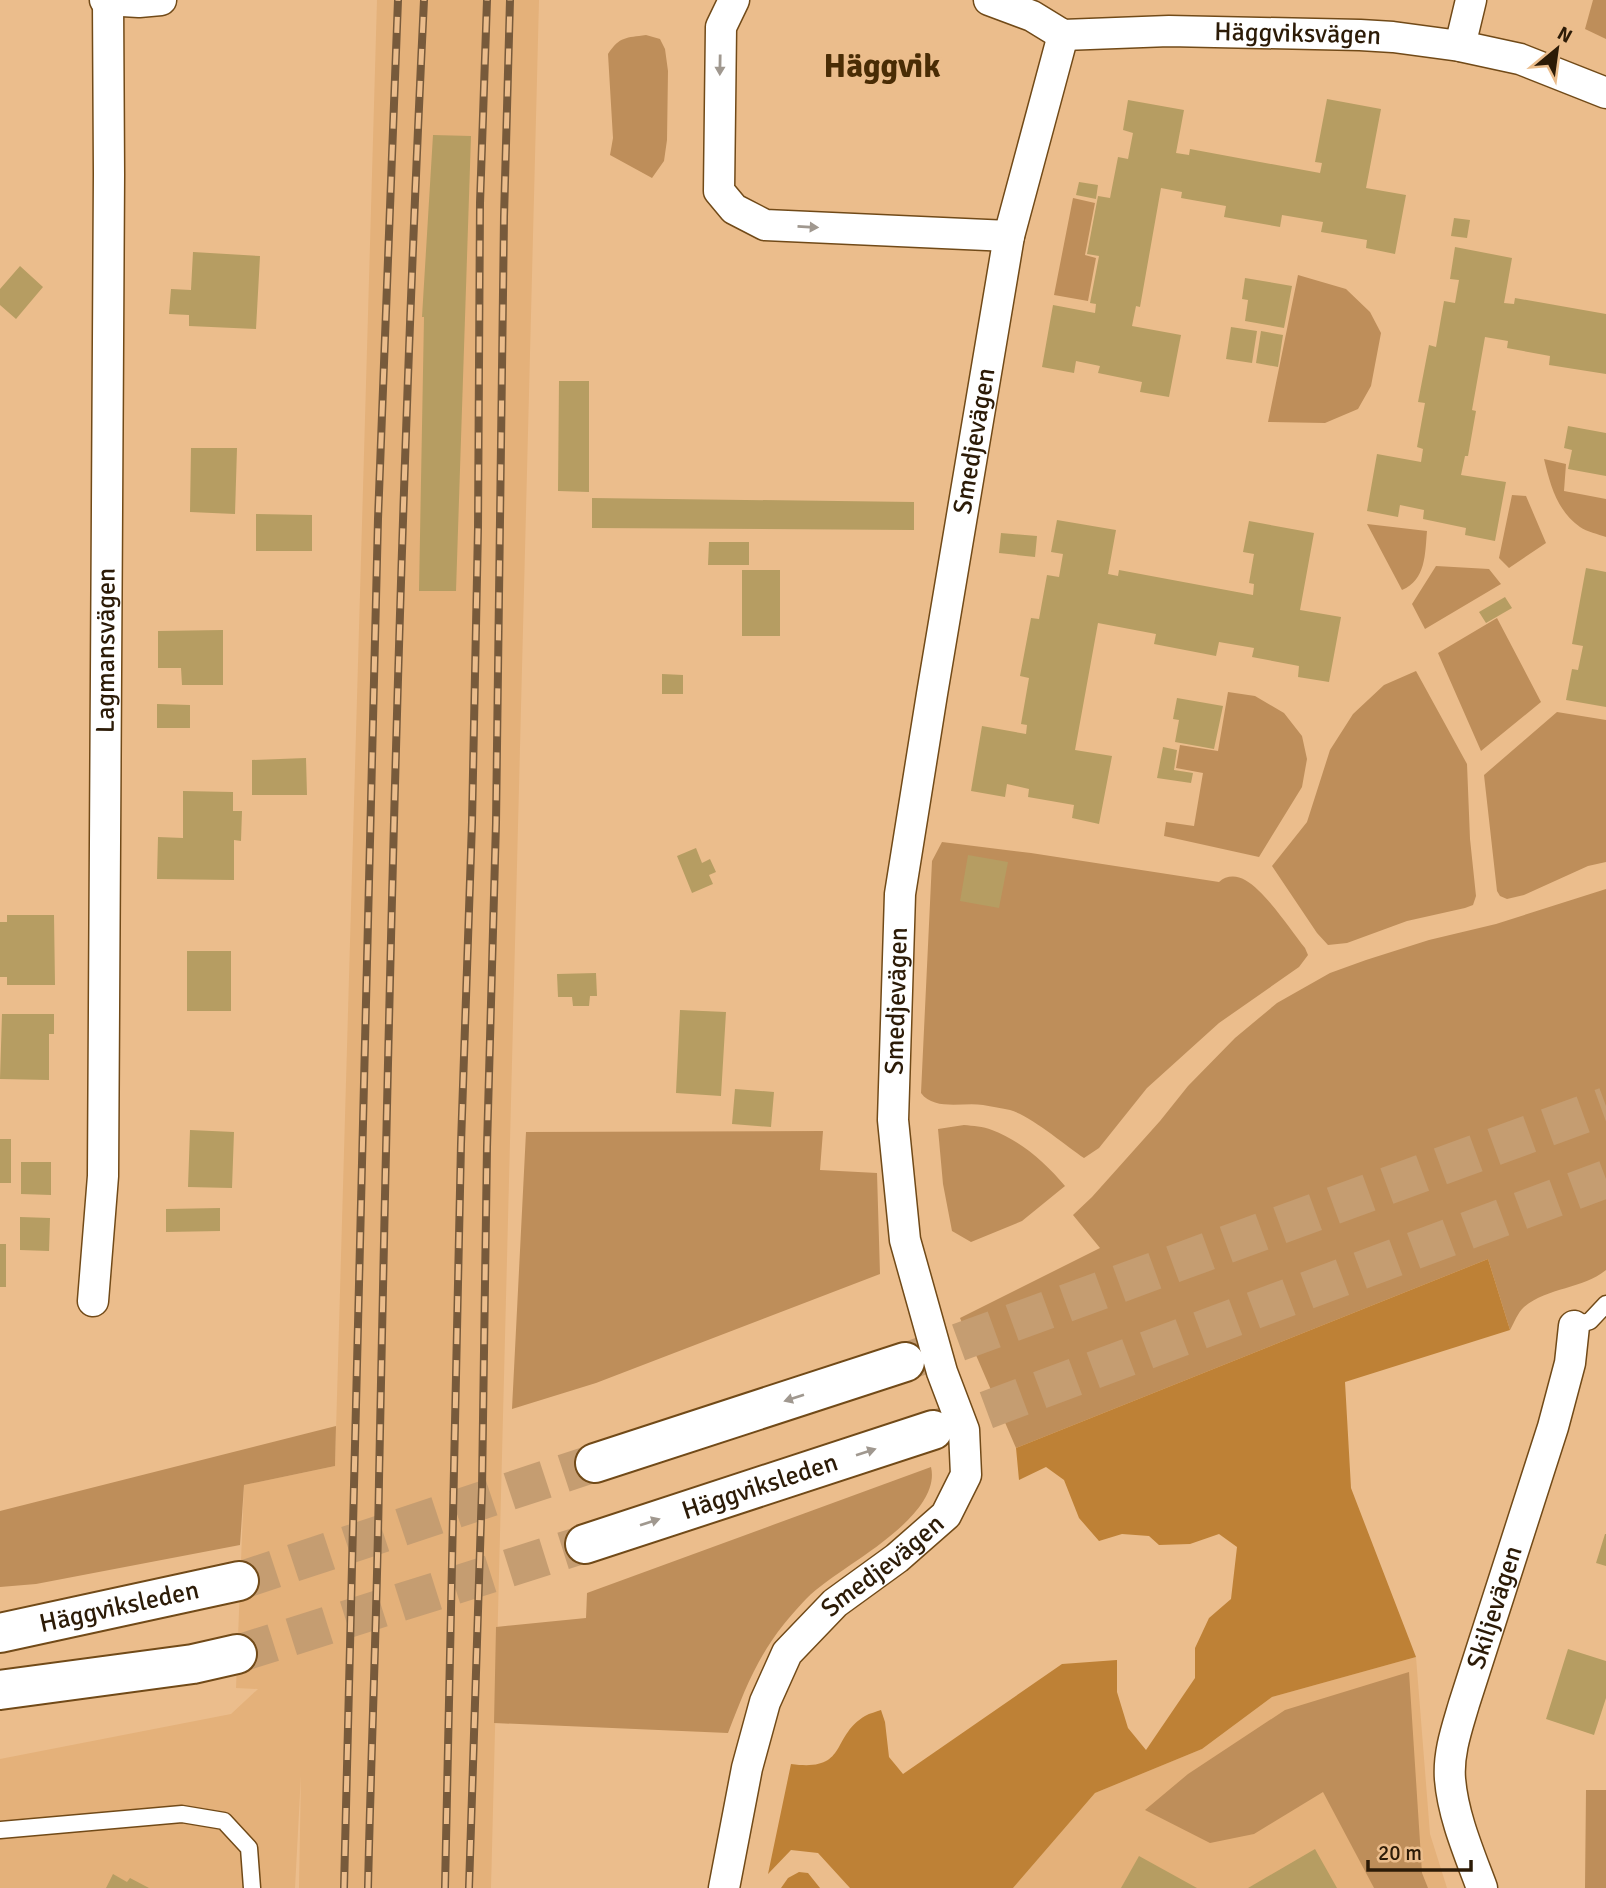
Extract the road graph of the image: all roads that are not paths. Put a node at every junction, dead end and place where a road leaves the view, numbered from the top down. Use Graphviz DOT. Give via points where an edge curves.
graph roads {
  1 [pos="106,0"];
  2 [pos="161,0"];
  3 [pos="734,0"];
  4 [pos="989,0"];
  5 [pos="1471,0"];
  6 [pos="1063,35"];
  7 [pos="1460,46"];
  8 [pos="1606,93"];
  9 [pos="1009,236"];
  10 [pos="93,1301"];
  11 [pos="1606,1304"];
  12 [pos="1574,1326"];
  13 [pos="905,1362"];
  14 [pos="933,1430"];
  15 [pos="595,1463"];
  16 [pos="585,1544"];
  17 [pos="239,1581"];
  18 [pos="0,1633"];
  19 [pos="237,1654"];
  20 [pos="193,1664"];
  21 [pos="0,1690"];
  22 [pos="0,1715"];
  23 [pos="0,1830"];
  24 [pos="253,1888"];
  25 [pos="724,1888"];
  26 [pos="1482,1888"];
  1 -- 2 [label="street"];
  1 -- 10 [label="street, Lagmansvägen" via="103,1176"];
  3 -- 9 [label="street, one-way" via="721,27 719,177 719,191 734,209 765,225"];
  4 -- 6 [label="street" via="1032,16"];
  5 -- 7 [label="street"];
  6 -- 7 [label="street, Häggviksvägen" via="1169,31 1360,35"];
  6 -- 9 [label="street, Smedjevägen"];
  7 -- 8 [label="street, Häggviksvägen" via="1520,59"];
  9 -- 25 [label="street, Smedjevägen" via="900,894 893,1120 905,1240 942,1372 964,1430 966,1475 946,1515 835,1603 787,1653 765,1702 747,1768"];
  11 -- 12 [label="lane" via="1590,1321"];
  12 -- 26 [label="street, Skiljevägen" via="1570,1363 1553,1427 1453,1742 1450,1777 1455,1811"];
  13 -- 15 [label="highway, one-way"];
  16 -- 14 [label="highway, Häggviksleden, one-way"];
  17 -- 18 [label="highway, Häggviksleden"];
  19 -- 20 [label="highway"];
  20 -- 21 [label="highway"];
  20 -- 22 [label="highway"];
  23 -- 24 [label="lane" via="182,1814 224,1821 249,1848"];
}
